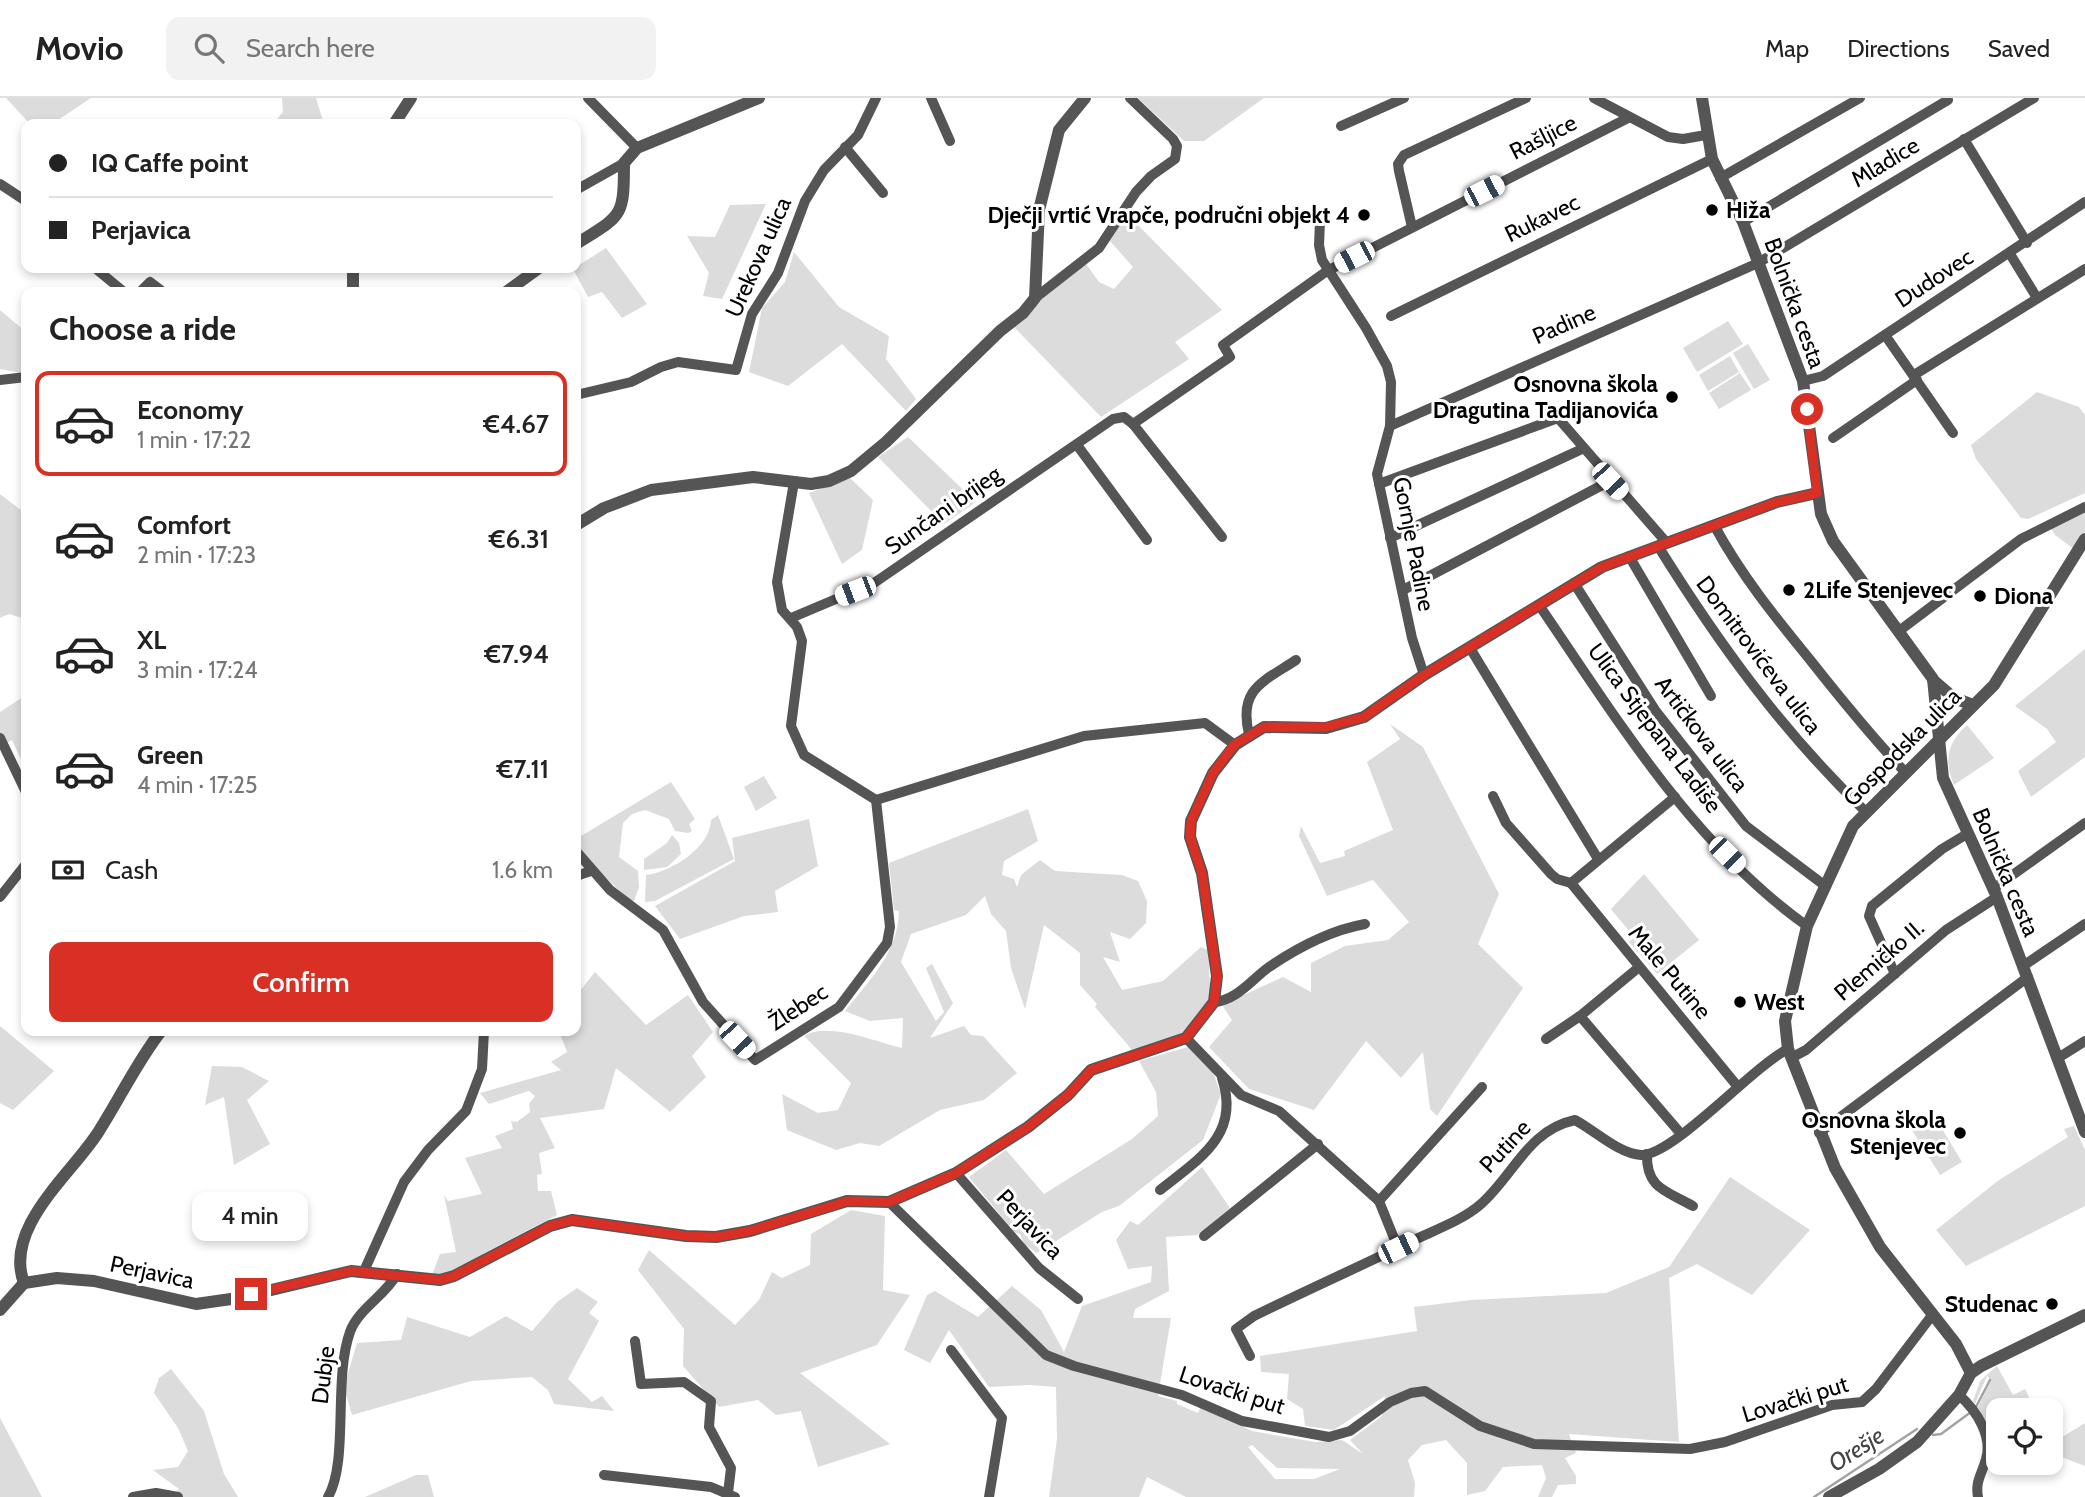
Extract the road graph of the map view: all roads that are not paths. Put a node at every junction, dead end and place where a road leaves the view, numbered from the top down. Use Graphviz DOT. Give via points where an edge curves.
graph roads {
  1 [pos="411,98"];
  2 [pos="588,98"];
  3 [pos="759,98"];
  4 [pos="876,98"];
  5 [pos="931,98"];
  6 [pos="1085,98"];
  7 [pos="1130,98"];
  8 [pos="1404,98"];
  9 [pos="1526,98"];
  10 [pos="1594,98"];
  11 [pos="1702,98"];
  12 [pos="1860,98"];
  13 [pos="2033,98"];
  14 [pos="1948,100"];
  15 [pos="1628,118"];
  16 [pos="397,119"];
  17 [pos="1341,126"];
  18 [pos="1706,135"];
  19 [pos="1964,139"];
  20 [pos="950,141"];
  21 [pos="845,147"];
  22 [pos="637,148"];
  23 [pos="1712,159"];
  24 [pos="624,163"];
  25 [pos="1720,178"];
  26 [pos="0,184"];
  27 [pos="581,187"];
  28 [pos="883,193"];
  29 [pos="21,198"];
  30 [pos="2085,202"];
  31 [pos="1320,222"];
  32 [pos="1742,222"];
  33 [pos="1412,228"];
  34 [pos="581,241"];
  35 [pos="2027,243"];
  36 [pos="2010,254"];
  37 [pos="1758,263"];
  38 [pos="2085,269"];
  39 [pos="1328,271"];
  40 [pos="101,273"];
  41 [pos="532,273"];
  42 [pos="118,287"];
  43 [pos="513,287"];
  44 [pos="1035,298"];
  45 [pos="2037,298"];
  46 [pos="1391,316"];
  47 [pos="1885,335"];
  48 [pos="21,378"];
  49 [pos="1915,378"];
  50 [pos="0,380"];
  51 [pos="1802,381"];
  52 [pos="581,394"];
  53 [pos="1133,424"];
  54 [pos="1390,426"];
  55 [pos="1953,433"];
  56 [pos="1833,438"];
  57 [pos="1077,445"];
  58 [pos="1582,449"];
  59 [pos="1610,481"];
  60 [pos="794,482"];
  61 [pos="1379,484"];
  62 [pos="1817,493"];
  63 [pos="2085,507"];
  64 [pos="581,522"];
  65 [pos="1714,525"];
  66 [pos="1222,537"];
  67 [pos="1390,538"];
  68 [pos="2085,539"];
  69 [pos="1147,540"];
  70 [pos="1662,544"];
  71 [pos="1629,556"];
  72 [pos="1574,583"];
  73 [pos="1403,590"];
  74 [pos="1539,605"];
  75 [pos="791,618"];
  76 [pos="1899,631"];
  77 [pos="1469,648"];
  78 [pos="1296,660"];
  79 [pos="1424,675"];
  80 [pos="1933,679"];
  81 [pos="1711,696"];
  82 [pos="1973,705"];
  83 [pos="1249,734"];
  84 [pos="0,738"];
  85 [pos="1938,742"];
  86 [pos="1234,745"];
  87 [pos="1905,772"];
  88 [pos="21,782"];
  89 [pos="1493,796"];
  90 [pos="1675,797"];
  91 [pos="876,800"];
  92 [pos="1866,812"];
  93 [pos="2085,823"];
  94 [pos="1967,834"];
  95 [pos="581,858"];
  96 [pos="1598,859"];
  97 [pos="21,870"];
  98 [pos="591,871"];
  99 [pos="581,874"];
  100 [pos="1571,883"];
  101 [pos="1824,885"];
  102 [pos="1995,893"];
  103 [pos="0,897"];
  104 [pos="1365,924"];
  105 [pos="2085,924"];
  106 [pos="1807,926"];
  107 [pos="1638,968"];
  108 [pos="2025,972"];
  109 [pos="1895,974"];
  110 [pos="1214,1002"];
  111 [pos="1580,1016"];
  112 [pos="158,1036"];
  113 [pos="484,1036"];
  114 [pos="1186,1038"];
  115 [pos="1546,1039"];
  116 [pos="2085,1041"];
  117 [pos="1789,1054"];
  118 [pos="2058,1058"];
  119 [pos="1221,1074"];
  120 [pos="1482,1087"];
  121 [pos="1738,1087"];
  122 [pos="2085,1132"];
  123 [pos="1819,1133"];
  124 [pos="1681,1134"];
  125 [pos="1318,1144"];
  126 [pos="1647,1154"];
  127 [pos="956,1173"];
  128 [pos="1160,1190"];
  129 [pos="1379,1201"];
  130 [pos="889,1202"];
  131 [pos="1693,1206"];
  132 [pos="1204,1236"];
  133 [pos="1398,1248"];
  134 [pos="364,1271"];
  135 [pos="397,1275"];
  136 [pos="24,1283"];
  137 [pos="1078,1299"];
  138 [pos="0,1310"];
  139 [pos="1933,1314"];
  140 [pos="2085,1315"];
  141 [pos="635,1341"];
  142 [pos="951,1350"];
  143 [pos="1250,1356"];
  144 [pos="1971,1373"];
  145 [pos="1959,1395"];
  146 [pos="604,1475"];
  147 [pos="732,1495"];
  148 [pos="133,1497"];
  149 [pos="178,1497"];
  150 [pos="328,1497"];
  151 [pos="989,1497"];
  152 [pos="1829,1497"];
  153 [pos="1978,1497"];
  1 -- 16 [label="street"];
  2 -- 22 [label="street"];
  3 -- 22 [label="street"];
  4 -- 21 [label="street, Urekova ulica" via="864,125"];
  5 -- 20 [label="street"];
  6 -- 44 [label="street" via="1059,130 1039,210"];
  7 -- 44 [label="street" via="1173,139 1175,159 1136,192 1099,248"];
  8 -- 17 [label="street"];
  9 -- 33 [label="street" via="1404,155 1398,164"];
  10 -- 15 [label="street"];
  11 -- 18 [label="street, Bolnička cesta"];
  12 -- 25 [label="street"];
  13 -- 19 [label="street, Mladice"];
  14 -- 32 [label="street"];
  15 -- 18 [label="street" via="1675,139"];
  15 -- 33 [label="street, Rašljice"];
  18 -- 23 [label="street, Bolnička cesta"];
  19 -- 35 [label="street"];
  19 -- 37 [label="street, Mladice"];
  21 -- 28 [label="street"];
  21 -- 52 [label="street, Urekova ulica" via="804,201 778,273 752,314 736,370 678,362 631,382"];
  22 -- 24 [label="street"];
  23 -- 25 [label="street, Bolnička cesta"];
  23 -- 46 [label="street, Rukavec"];
  24 -- 27 [label="street"];
  24 -- 34 [label="street" via="624,205 614,220"];
  25 -- 32 [label="street, Bolnička cesta"];
  26 -- 29 [label="street"];
  30 -- 35 [label="street, Dudovec"];
  31 -- 39 [label="street, Gornje Padine" via="1319,245"];
  32 -- 37 [label="street, Bolnička cesta"];
  33 -- 39 [label="street, Rašljice"];
  35 -- 36 [label="street, Dudovec"];
  36 -- 45 [label="street"];
  36 -- 47 [label="street, Dudovec"];
  37 -- 51 [label="street, Bolnička cesta"];
  37 -- 54 [label="street, Padine"];
  38 -- 45 [label="street"];
  39 -- 53 [label="street" via="1223,345 1230,357"];
  39 -- 54 [label="street, Gornje Padine" via="1387,366"];
  40 -- 42 [label="street"];
  41 -- 43 [label="street"];
  44 -- 60 [label="street" via="936,396 851,471 829,481"];
  45 -- 49 [label="street"];
  47 -- 49 [label="street"];
  47 -- 51 [label="street, Dudovec" via="1823,376"];
  48 -- 50 [label="street"];
  49 -- 55 [label="street"];
  49 -- 56 [label="street"];
  51 -- 62 [label="street, Bolnička cesta"];
  53 -- 57 [label="street, Sunčani brijeg" via="1116,417"];
  53 -- 66 [label="street"];
  54 -- 61 [label="street, Gornje Padine" via="1377,474"];
  57 -- 69 [label="street"];
  57 -- 75 [label="street, Sunčani brijeg" via="874,583"];
  58 -- 59 [label="street, Domitrovićeva ulica"];
  58 -- 61 [label="street, Domitrovićeva ulica" via="1558,418"];
  58 -- 67 [label="street"];
  59 -- 70 [label="street, Domitrovićeva ulica"];
  59 -- 73 [label="street"];
  60 -- 64 [label="street" via="753,477 651,490"];
  60 -- 75 [label="street" via="777,582 782,610"];
  61 -- 67 [label="street, Gornje Padine"];
  62 -- 65 [label="street"];
  62 -- 76 [label="street, Bolnička cesta" via="1833,541"];
  63 -- 76 [label="street" via="2021,539"];
  65 -- 70 [label="street"];
  65 -- 87 [label="street" via="1758,596"];
  67 -- 73 [label="street, Gornje Padine"];
  68 -- 82 [label="street, Gospodska ulica" via="2011,662"];
  70 -- 71 [label="street"];
  70 -- 92 [label="street, Domitrovićeva ulica" via="1687,594 1776,718"];
  71 -- 72 [label="street"];
  71 -- 81 [label="street"];
  72 -- 74 [label="street"];
  72 -- 101 [label="street, Artičkova ulica" via="1655,710 1746,826"];
  73 -- 79 [label="street, Gornje Padine"];
  74 -- 77 [label="street"];
  74 -- 90 [label="street, Ulica Stjepana Ladiše"];
  75 -- 91 [label="street" via="802,641 791,720 797,745 810,759"];
  76 -- 80 [label="street, Bolnička cesta"];
  77 -- 79 [label="street"];
  77 -- 96 [label="street"];
  78 -- 83 [label="street" via="1252,690 1244,709"];
  79 -- 83 [label="street" via="1357,720 1326,727 1275,725"];
  80 -- 82 [label="street" via="1954,698"];
  80 -- 85 [label="street, Bolnička cesta"];
  82 -- 85 [label="street, Gospodska ulica"];
  83 -- 86 [label="street"];
  84 -- 88 [label="street"];
  85 -- 87 [label="street, Gospodska ulica"];
  85 -- 94 [label="street, Bolnička cesta" via="1940,770"];
  86 -- 91 [label="street" via="1205,723 1106,732"];
  86 -- 110 [label="street" via="1213,773 1191,821 1190,837 1202,873 1217,976"];
  87 -- 92 [label="street, Gospodska ulica"];
  89 -- 100 [label="street, Male Putine" via="1506,823 1551,874"];
  90 -- 96 [label="street"];
  90 -- 106 [label="street, Ulica Stjepana Ladiše" via="1742,871"];
  91 -- 98 [label="street, Žlebec" via="890,927 887,943 847,1000 755,1060 703,1002 663,930"];
  92 -- 101 [label="street, Gospodska ulica" via="1853,826"];
  93 -- 102 [label="street, Plemičko II."];
  94 -- 102 [label="street, Bolnička cesta"];
  94 -- 109 [label="street" via="1872,906 1869,916"];
  95 -- 98 [label="street, Žlebec"];
  96 -- 100 [label="street"];
  97 -- 103 [label="street"];
  98 -- 99 [label="street"];
  100 -- 107 [label="street, Male Putine"];
  101 -- 106 [label="street, Gospodska ulica"];
  102 -- 108 [label="street, Bolnička cesta"];
  102 -- 109 [label="street, Plemičko II."];
  104 -- 110 [label="street" via="1307,945 1267,968 1232,997"];
  105 -- 108 [label="street"];
  106 -- 117 [label="street, Gospodska ulica" via="1788,1000 1785,1033"];
  107 -- 111 [label="street"];
  107 -- 121 [label="street, Male Putine"];
  108 -- 118 [label="street, Bolnička cesta"];
  108 -- 123 [label="street"];
  109 -- 117 [label="street, Plemičko II." via="1806,1050"];
  110 -- 114 [label="street"];
  111 -- 115 [label="street"];
  111 -- 124 [label="street"];
  112 -- 136 [label="street" via="97,1134 30,1223 22,1252"];
  113 -- 134 [label="street" via="482,1069 466,1111 404,1182"];
  114 -- 119 [label="street"];
  114 -- 127 [label="street, Perjavica" via="1091,1070 1028,1127"];
  116 -- 118 [label="street"];
  117 -- 121 [label="street" via="1771,1058"];
  117 -- 123 [label="street, Gospodska ulica"];
  118 -- 122 [label="street, Bolnička cesta"];
  119 -- 125 [label="street" via="1241,1095 1279,1111"];
  119 -- 128 [label="street" via="1227,1093 1226,1118 1217,1138 1208,1151"];
  120 -- 129 [label="street"];
  121 -- 124 [label="street"];
  123 -- 139 [label="street, Gospodska ulica" via="1880,1247"];
  124 -- 126 [label="street"];
  125 -- 129 [label="street"];
  125 -- 132 [label="street"];
  126 -- 131 [label="street" via="1652,1182"];
  126 -- 133 [label="street, Putine" via="1623,1149 1575,1120 1559,1124 1531,1146 1480,1205"];
  127 -- 130 [label="street, Perjavica"];
  127 -- 137 [label="street, Perjavica" via="1039,1268"];
  129 -- 133 [label="street"];
  130 -- 135 [label="street, Perjavica" via="848,1201 716,1237 572,1220 550,1226 454,1276 440,1280"];
  130 -- 139 [label="street, Lovački put" via="1046,1355 1182,1395 1242,1421 1329,1437 1350,1431 1390,1402 1425,1391 1480,1426 1534,1444 1690,1449 1725,1442 1819,1409 1862,1402"];
  133 -- 143 [label="street, Putine" via="1254,1316 1236,1329"];
  134 -- 135 [label="street, Perjavica"];
  134 -- 136 [label="street, Perjavica" via="196,1304 94,1282 57,1278"];
  135 -- 150 [label="street, Dubje" via="350,1332 338,1408 339,1449"];
  136 -- 138 [label="street"];
  139 -- 144 [label="street, Gospodska ulica"];
  140 -- 144 [label="street"];
  141 -- 147 [label="street" via="641,1384 684,1382 711,1401 709,1427 731,1468"];
  142 -- 151 [label="street" via="1002,1418"];
  144 -- 145 [label="street"];
  145 -- 152 [label="street" via="1917,1442"];
  145 -- 153 [label="street" via="1974,1410 1987,1436 1989,1449 1976,1485"];
  146 -- 147 [label="street" via="711,1487"];
  148 -- 149 [label="street" via="156,1493"];
}
